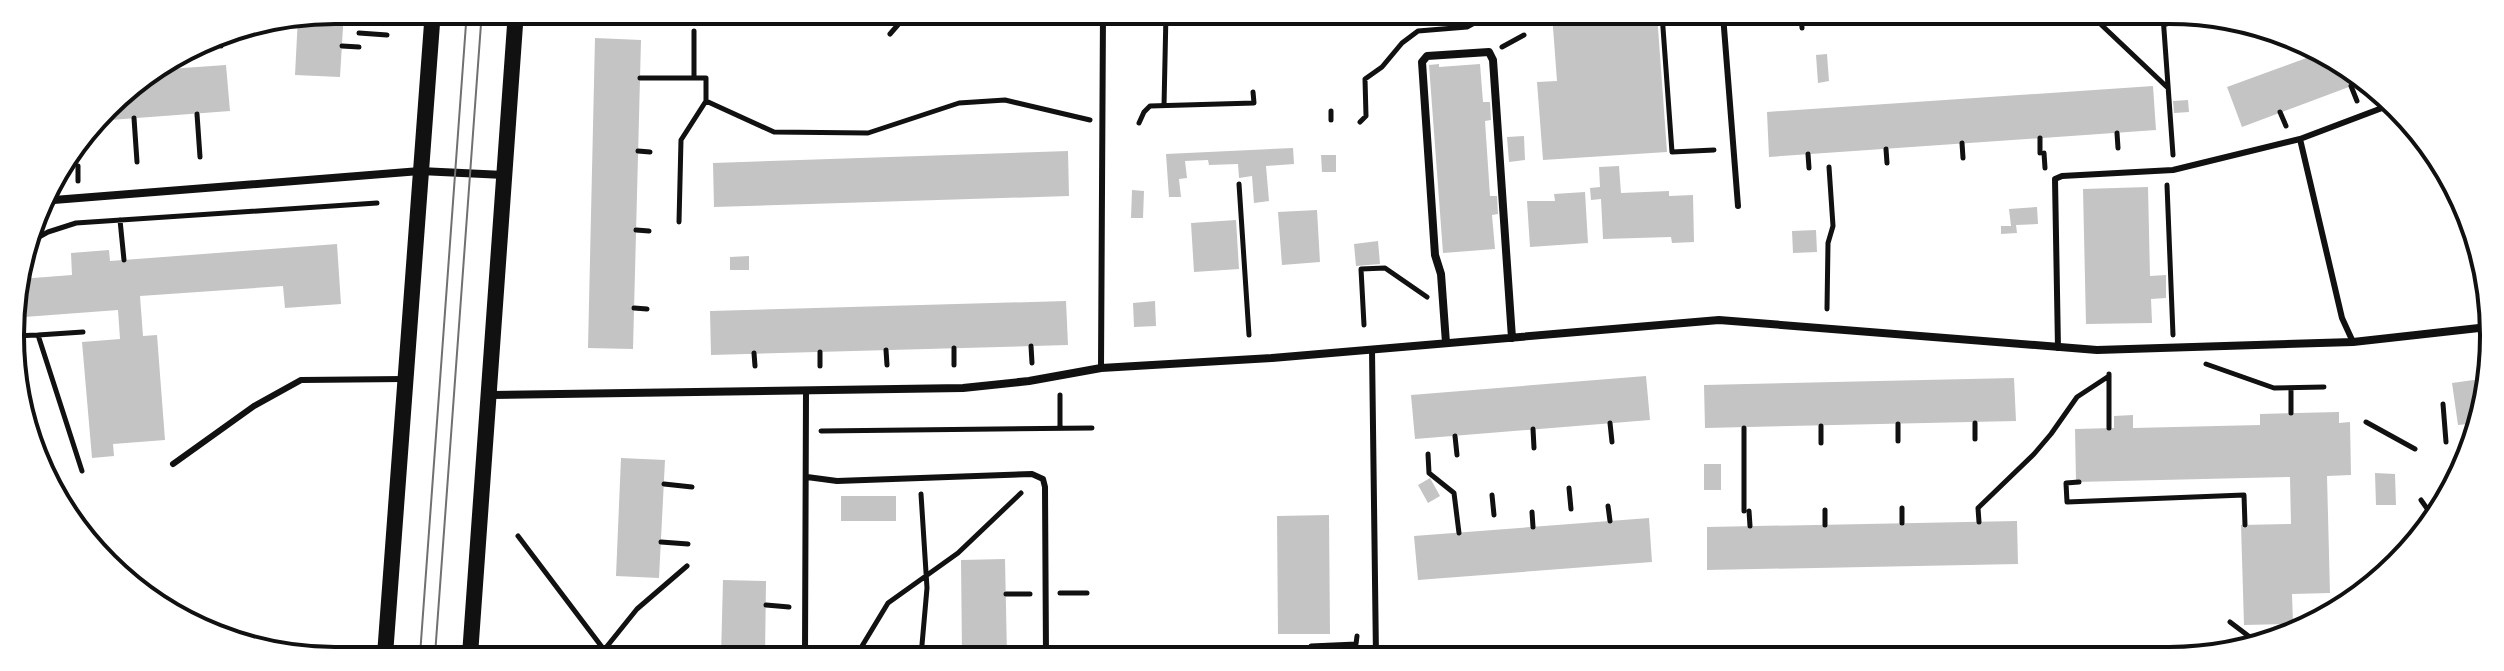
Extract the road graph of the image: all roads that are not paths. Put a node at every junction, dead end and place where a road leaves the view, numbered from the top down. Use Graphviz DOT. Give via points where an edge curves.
graph roads {
  1 [pos="432,24"];
  2 [pos="515,24"];
  3 [pos="1103,24"];
  4 [pos="1724,24"];
  5 [pos="2382,108"];
  6 [pos="2300,139"];
  7 [pos="420,171"];
  8 [pos="504,176"];
  9 [pos="55,200"];
  10 [pos="1738,206"];
  11 [pos="2480,328"];
  12 [pos="1512,338"];
  13 [pos="2353,342"];
  14 [pos="1446,343"];
  15 [pos="2058,348"];
  16 [pos="1372,350"];
  17 [pos="1101,368"];
  18 [pos="404,379"];
  19 [pos="806,391"];
  20 [pos="490,395"];
  21 [pos="173,464"];
  22 [pos="807,477"];
  23 [pos="386,647"];
  24 [pos="471,647"];
  25 [pos="805,647"];
  26 [pos="1046,647"];
  27 [pos="1376,647"];
  1 -- 7 [label="main road"];
  2 -- 8 [label="main road"];
  3 -- 17 [label="lane"];
  4 -- 10 [label="lane"];
  5 -- 6 [label="lane"];
  6 -- 13 [label="lane" via="2342,318"];
  6 -- 15 [label="lane" via="2173,170 2055,179"];
  7 -- 8 [label="street"];
  7 -- 9 [label="street"];
  7 -- 18 [label="main road"];
  8 -- 20 [label="main road"];
  11 -- 13 [label="street"];
  12 -- 14 [label="street"];
  12 -- 14 [label="street" via="1493,60 1489,52 1427,56 1422,62"];
  12 -- 15 [label="street" via="1719,320"];
  13 -- 15 [label="street"];
  14 -- 16 [label="street"];
  16 -- 17 [label="street"];
  16 -- 27 [label="lane"];
  17 -- 19 [label="street" via="963,388"];
  18 -- 21 [label="lane" via="301,380 254,406"];
  18 -- 23 [label="main road"];
  19 -- 20 [label="street"];
  19 -- 22 [label="lane"];
  20 -- 24 [label="main road"];
  22 -- 25 [label="lane"];
  22 -- 26 [label="lane" via="837,481 1039,476 1045,487"];
}
